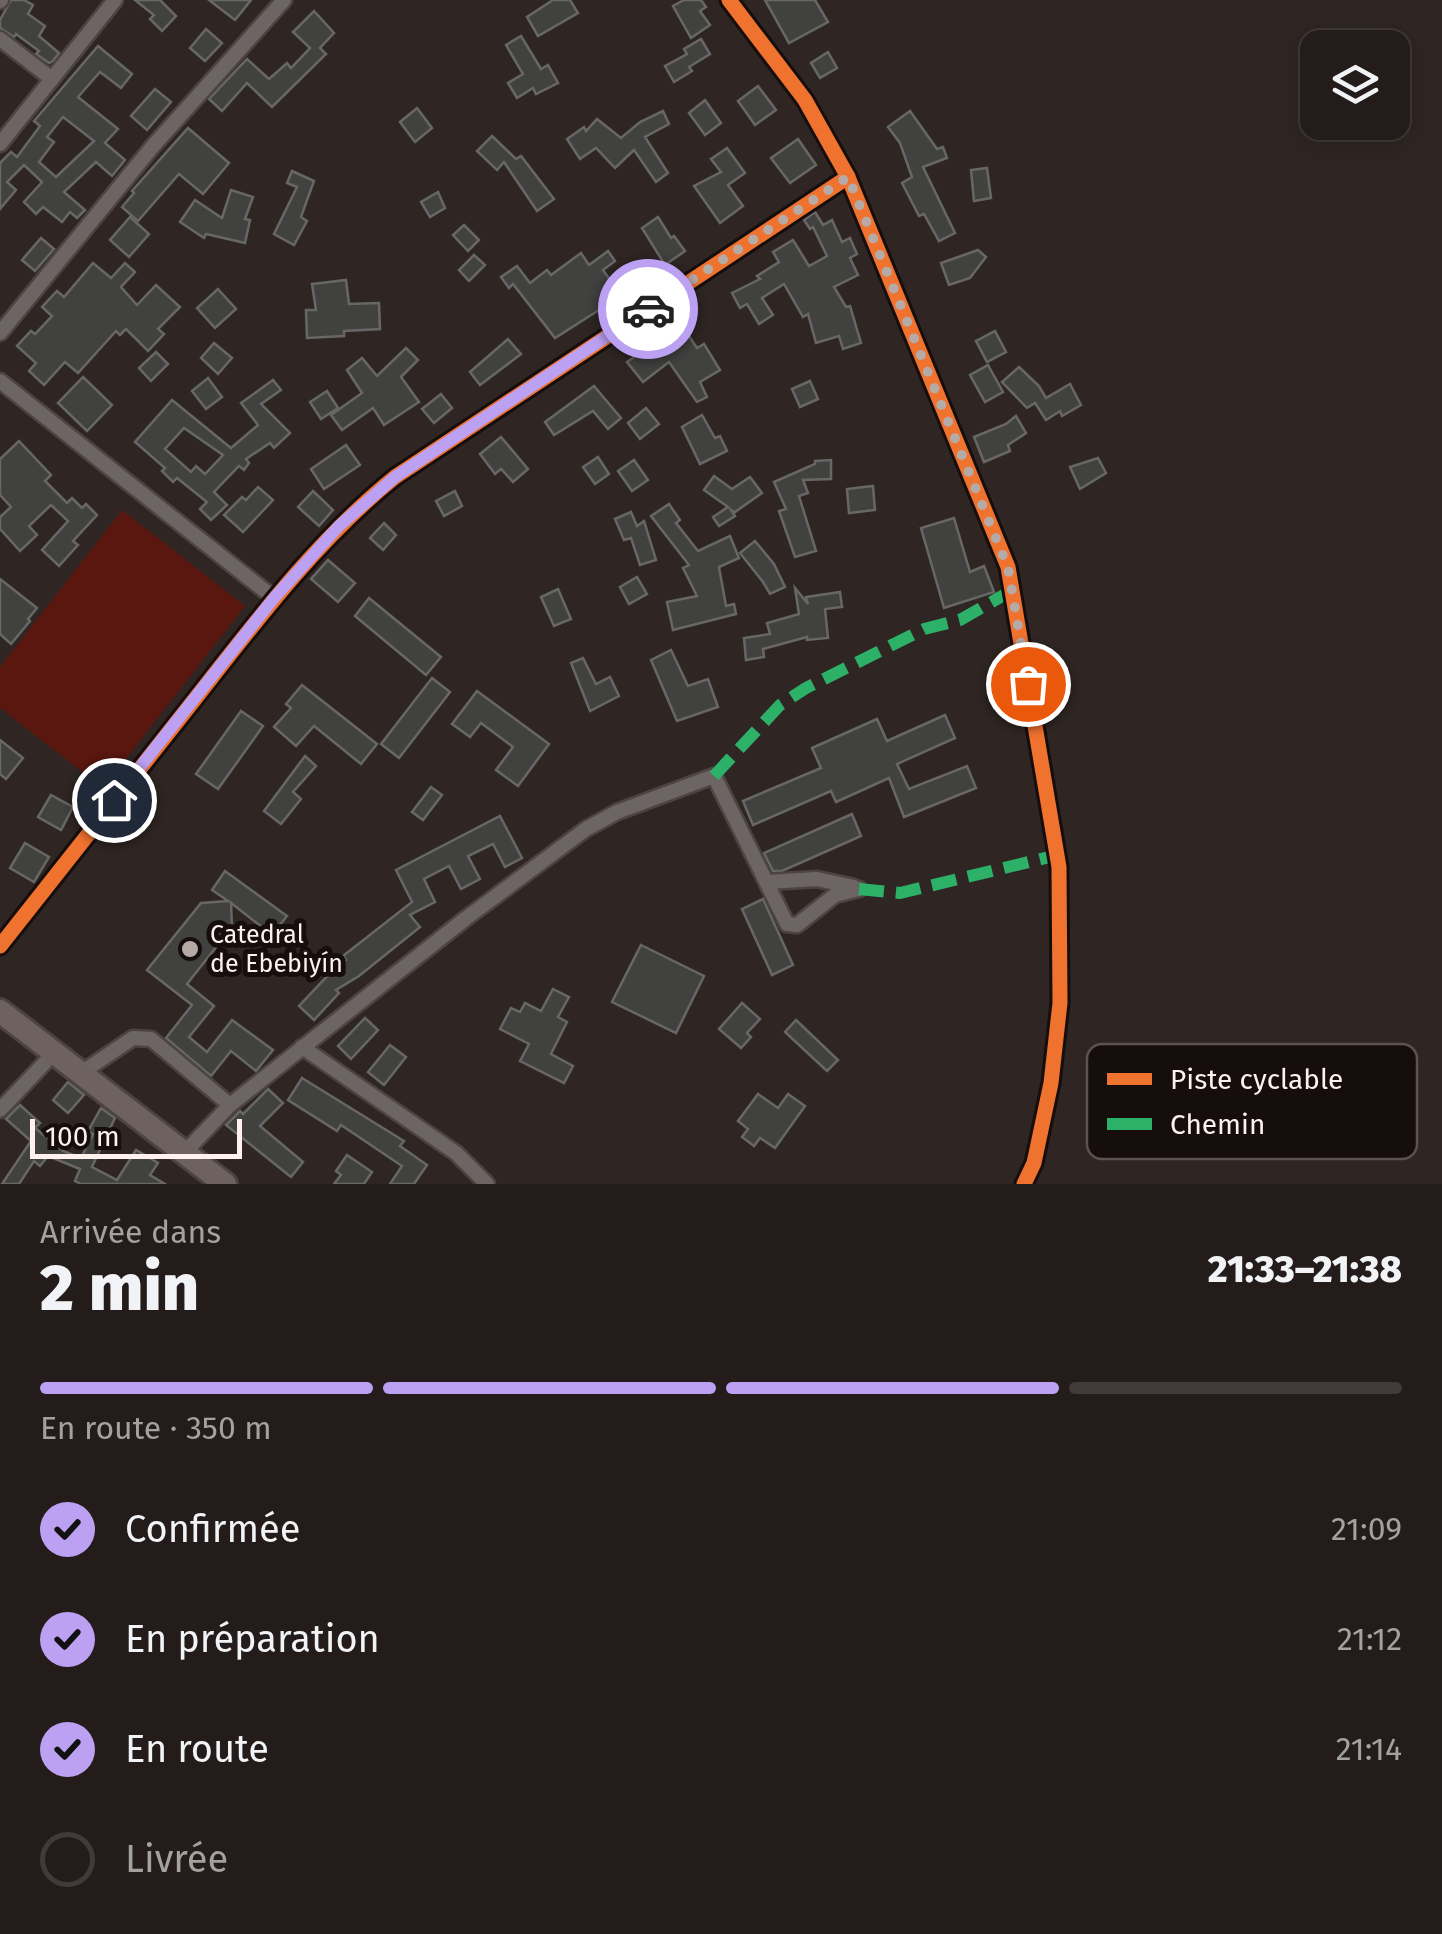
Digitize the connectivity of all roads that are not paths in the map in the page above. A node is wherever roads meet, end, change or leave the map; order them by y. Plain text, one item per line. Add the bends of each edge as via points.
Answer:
1 (115, 0) edge
2 (284, 0) edge
3 (729, 0) edge
4 (0, 39) edge
5 (52, 79) junction
6 (0, 144) edge
7 (848, 177) junction
8 (0, 333) edge
9 (0, 381) edge
10 (274, 598) junction
11 (768, 882) junction
12 (0, 946) edge
13 (0, 1011) edge
14 (302, 1047) junction
15 (54, 1053) junction
16 (81, 1073) junction
17 (230, 1104) junction
18 (0, 1110) edge
19 (185, 1152) junction
20 (225, 1184) edge
21 (487, 1184) edge
22 (1024, 1184) edge

1 - 5 street
2 - 8 street
3 - 7 street via 806,100
4 - 5 street
5 - 6 street
7 - 10 street via 395,477
7 - 22 street via 1008,568 1049,798 1060,866 1060,1003 1052,1083
9 - 10 street
10 - 12 street
11 - 11 street via 791,926 835,895 859,889 817,880
11 - 14 street via 714,776 586,829
13 - 15 main road
14 - 17 street
14 - 21 street via 456,1152
15 - 16 main road
15 - 18 street
16 - 17 street via 142,1036
16 - 19 main road
17 - 19 street
19 - 20 main road

